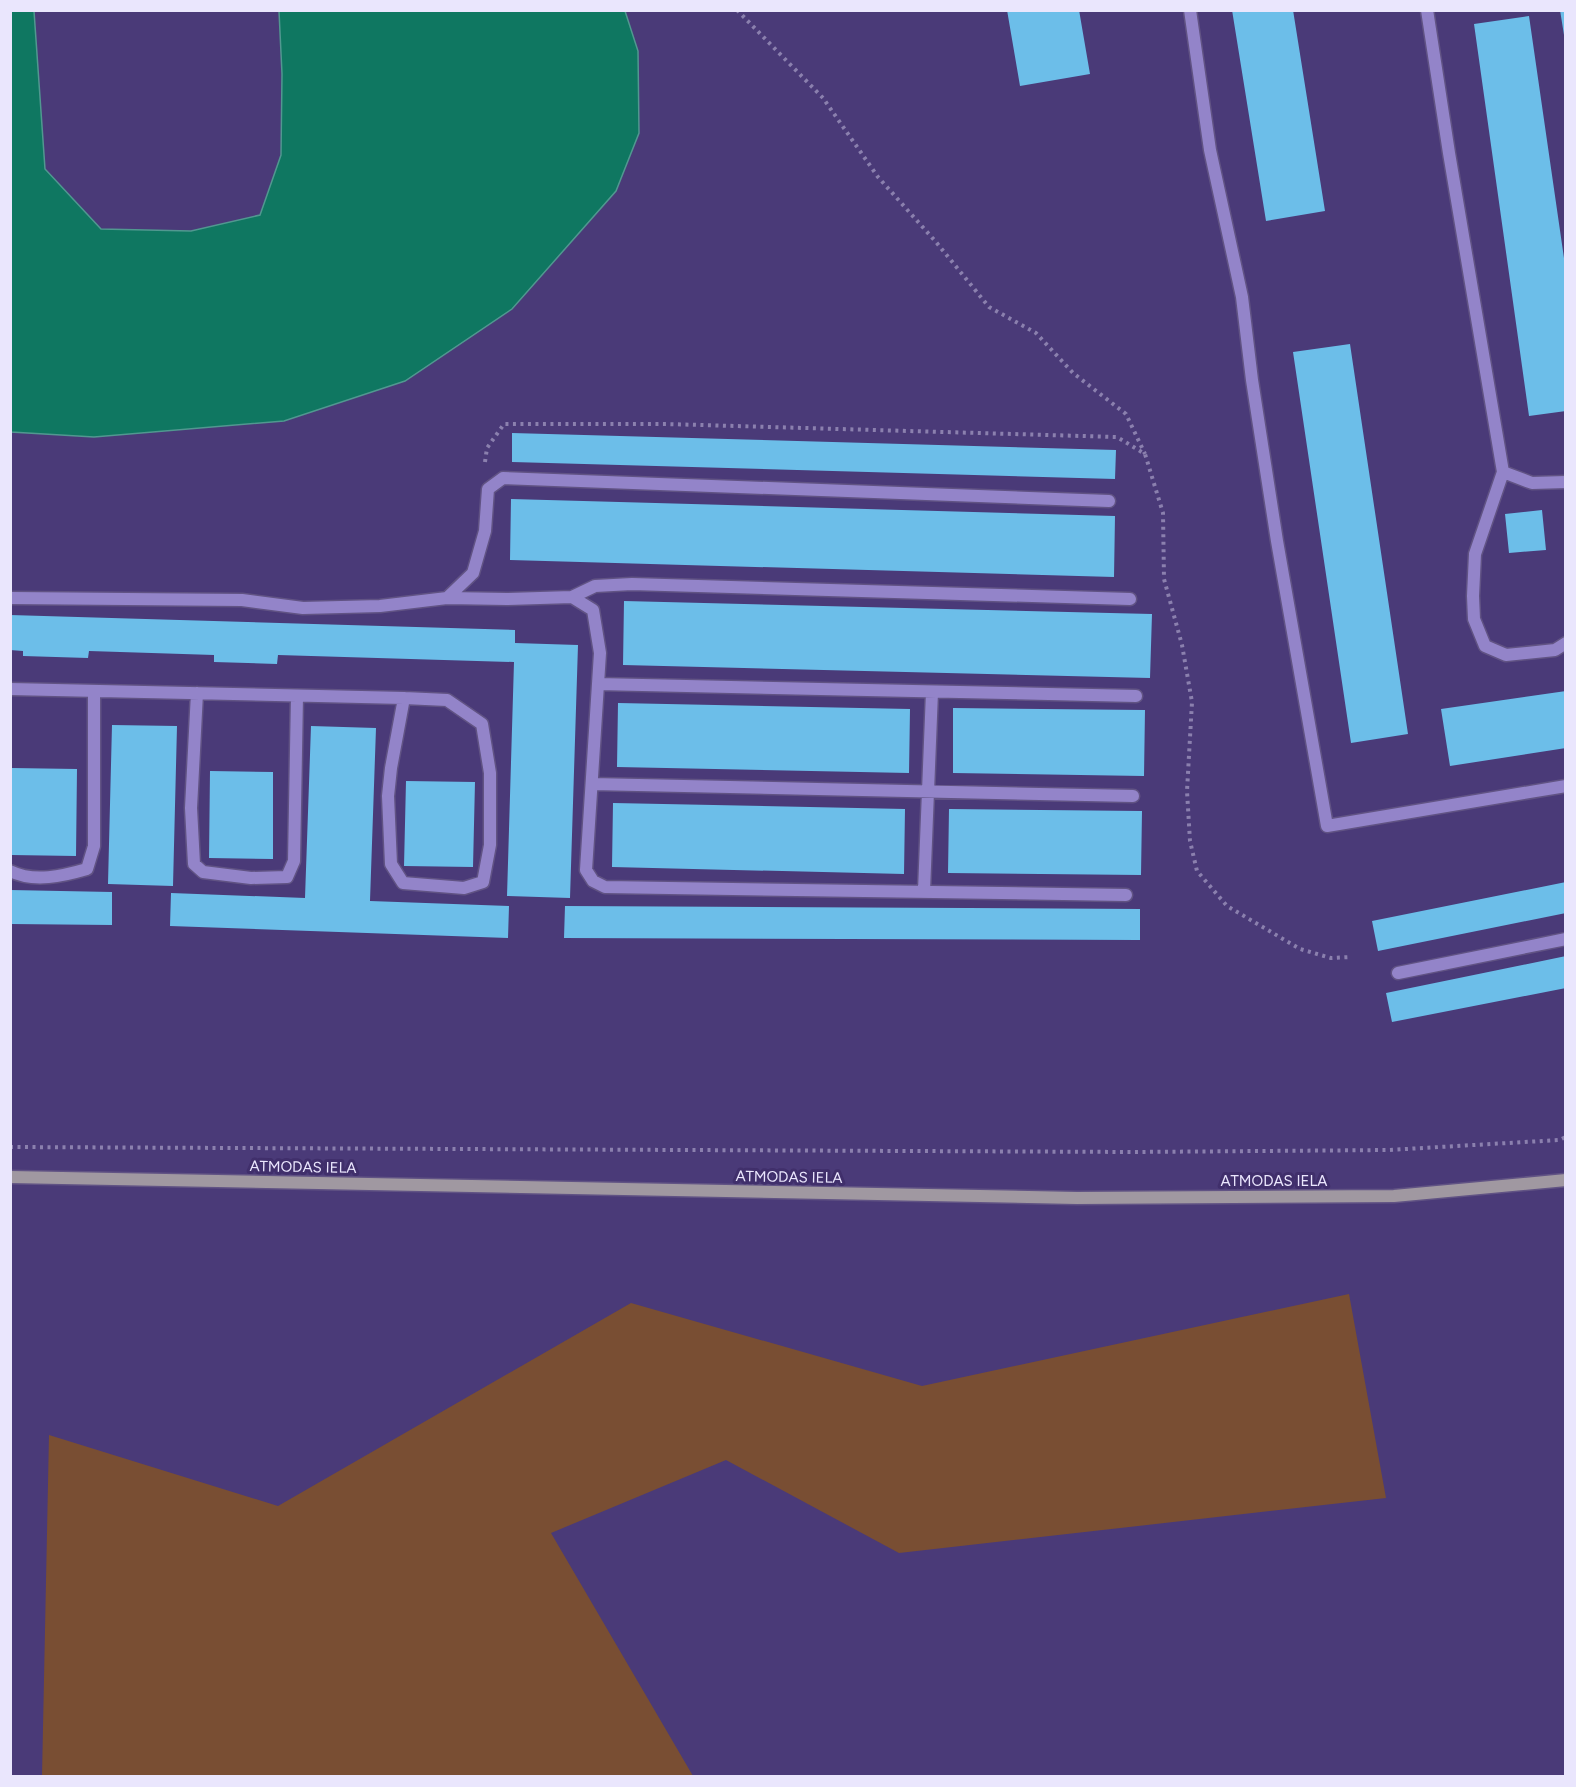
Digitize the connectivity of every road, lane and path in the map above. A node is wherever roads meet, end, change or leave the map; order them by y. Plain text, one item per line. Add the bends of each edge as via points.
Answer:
1 (737, 10) edge
2 (1190, 10) edge
3 (1427, 10) edge
4 (1145, 454) dead end
5 (1503, 472) junction
6 (1566, 482) edge
7 (1109, 501) dead end
8 (572, 597) junction
9 (10, 598) edge
10 (447, 598) junction
11 (1130, 599) dead end
12 (1566, 643) edge
13 (598, 684) junction
14 (10, 689) edge
15 (94, 691) junction
16 (932, 692) junction
17 (197, 693) junction
18 (297, 696) junction
19 (1136, 696) dead end
20 (404, 699) junction
21 (592, 784) junction
22 (1566, 786) edge
23 (928, 792) junction
24 (1133, 796) dead end
25 (10, 871) edge
26 (924, 891) junction
27 (1126, 895) dead end
28 (1566, 939) edge
29 (1398, 973) dead end
30 (1566, 1137) edge
31 (10, 1147) edge
32 (10, 1177) edge
33 (1566, 1180) edge

1 - 4 path via 823,98 878,177 988,307 1036,333 1073,374 1125,414
2 - 22 lane via 1210,150 1242,297 1274,518 1327,826
3 - 5 lane
5 - 6 lane via 1532,483
5 - 12 lane via 1475,554 1474,619 1485,646 1506,655 1555,650
7 - 10 lane via 503,478 488,489 485,531 473,573
8 - 10 lane
8 - 11 lane via 595,586 632,584
8 - 13 lane via 593,610 600,653
9 - 10 lane via 242,600 303,608 381,606
13 - 16 lane
13 - 21 lane
14 - 15 lane
15 - 17 lane
15 - 25 lane via 94,846 87,869 60,877 20,876
16 - 19 lane
16 - 23 lane
17 - 18 lane
17 - 18 lane via 191,808 194,864 203,872 251,878 287,877 294,861
18 - 20 lane
20 - 20 lane via 447,700 482,724 490,773 490,845 483,882 464,888 403,883 391,864 388,796
21 - 23 lane
21 - 26 lane via 586,870 593,881 606,886
23 - 24 lane
23 - 26 lane
26 - 27 lane
28 - 29 lane
30 - 31 path via 1389,1150 1134,1152
32 - 33 main road, ATMODAS IELA via 1077,1198 1395,1196

